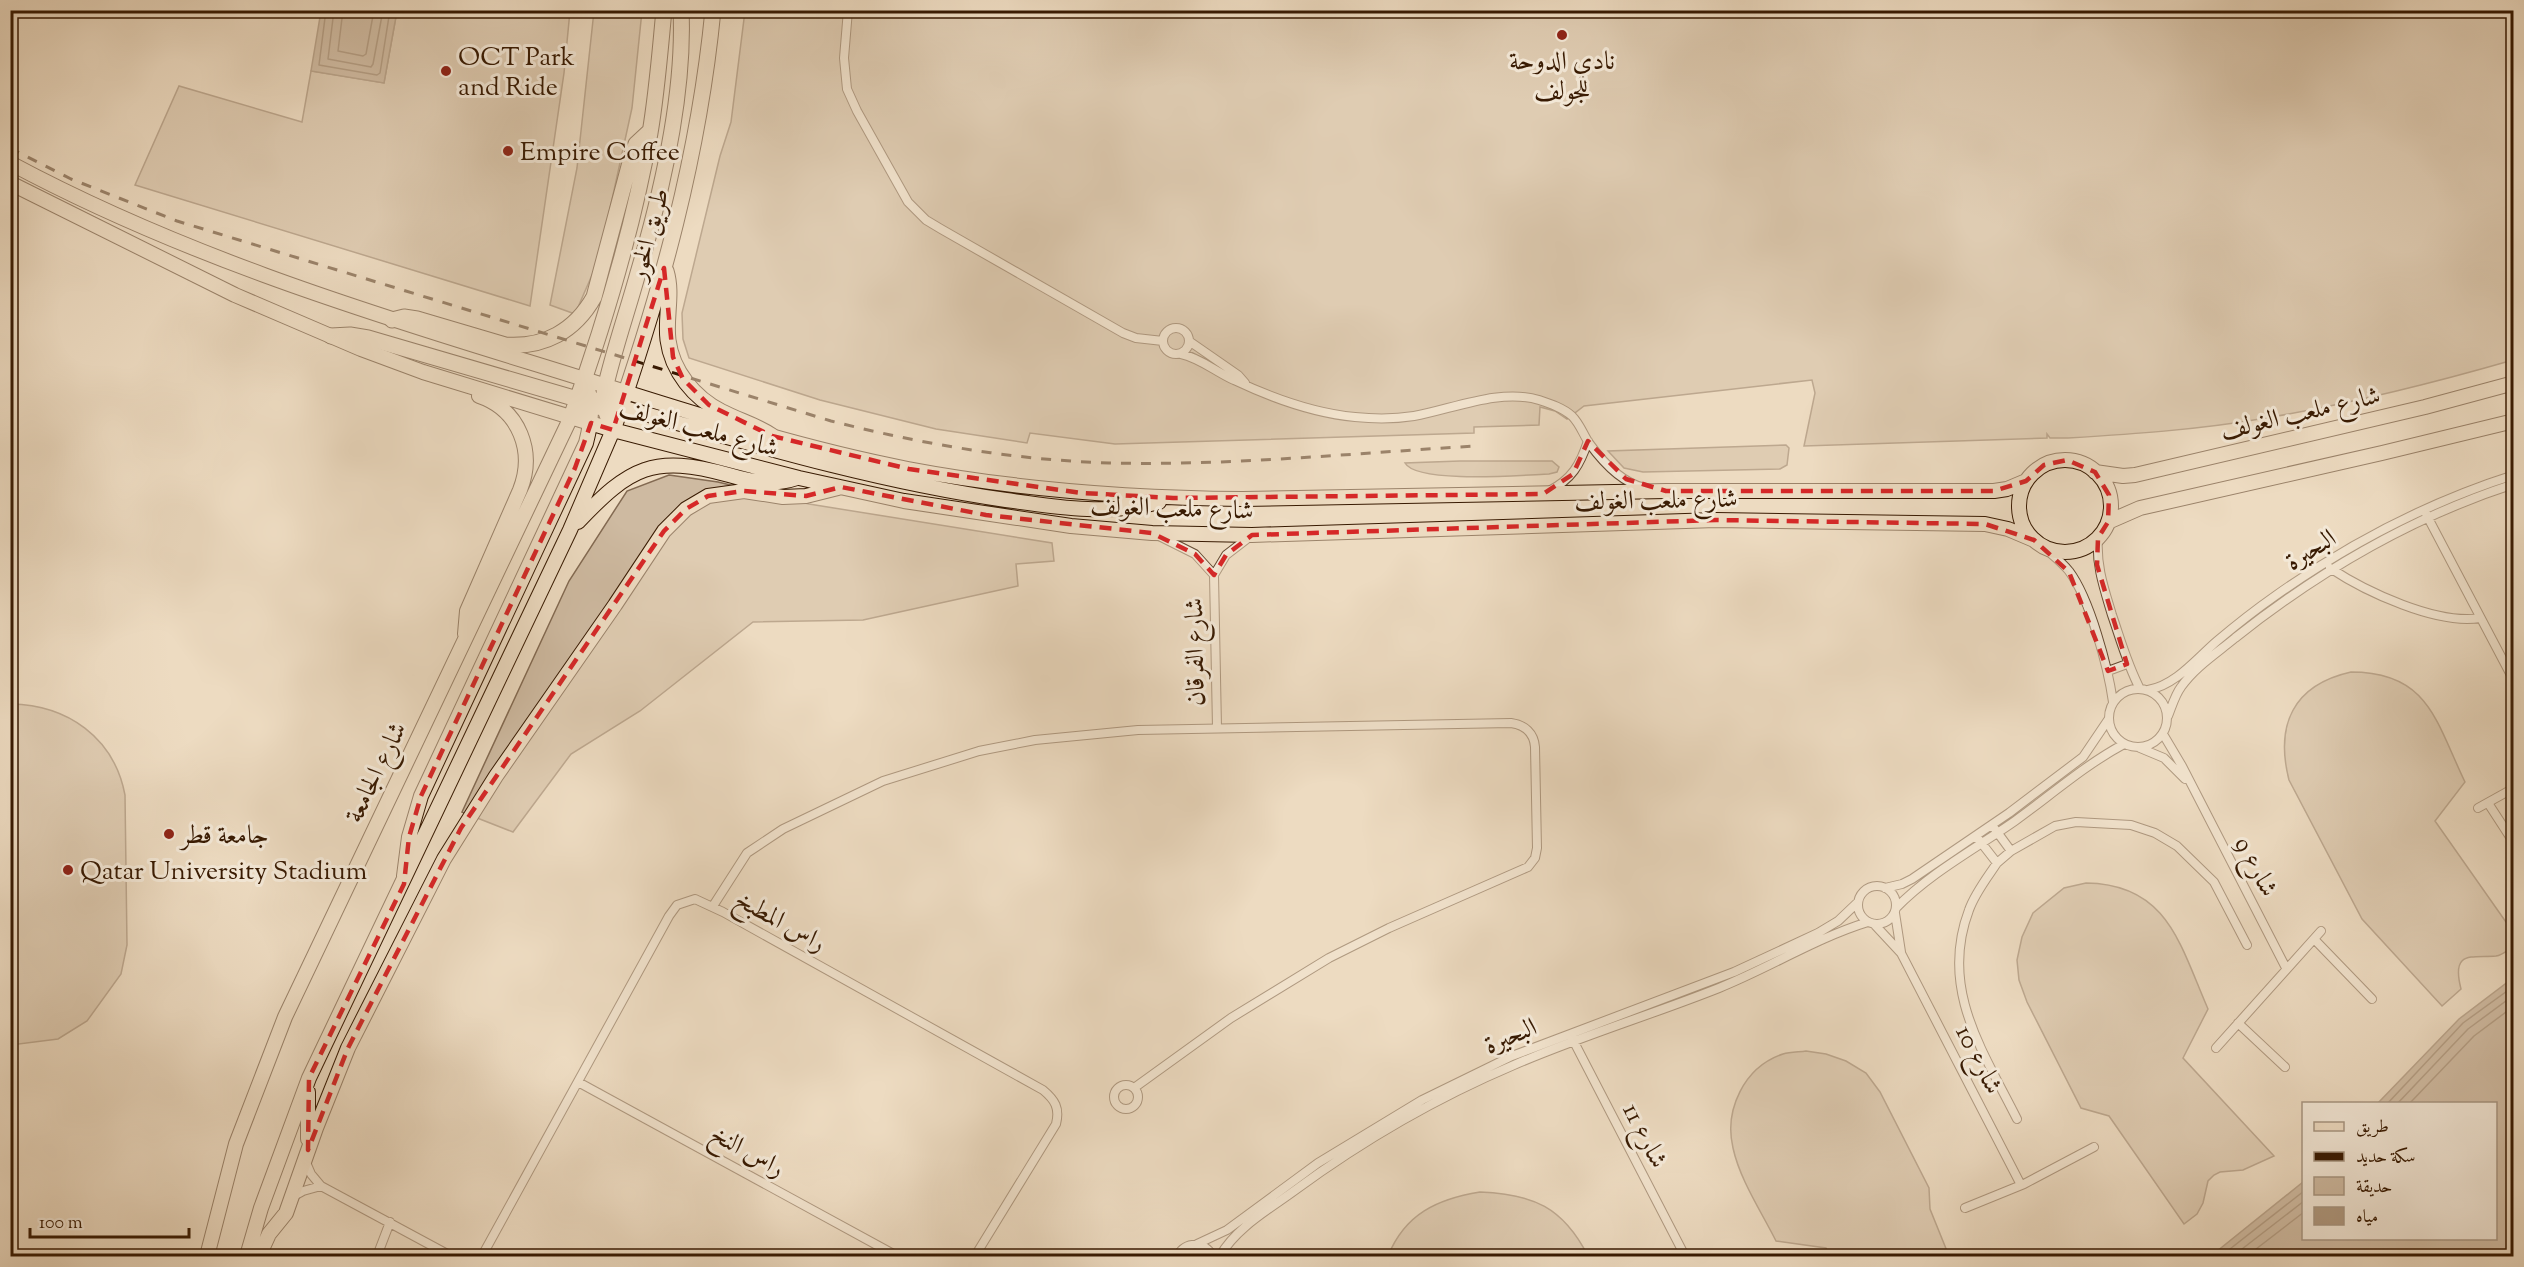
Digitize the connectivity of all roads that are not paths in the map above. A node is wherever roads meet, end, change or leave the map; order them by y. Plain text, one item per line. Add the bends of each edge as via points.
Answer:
1 (664, 10) edge
2 (681, 10) edge
3 (713, 10) edge
4 (848, 10) edge
5 (650, 131) junction
6 (10, 163) edge
7 (10, 183) edge
8 (664, 268) junction
9 (392, 320) junction
10 (332, 336) junction
11 (1163, 341) junction
12 (1189, 341) junction
13 (1181, 354) junction
14 (423, 372) junction
15 (584, 379) junction
16 (2514, 383) edge
17 (1245, 384) junction
18 (606, 385) junction
19 (626, 392) junction
20 (593, 403) junction
21 (621, 407) junction
22 (571, 417) junction
23 (2514, 420) edge
24 (591, 423) junction
25 (613, 430) junction
26 (772, 436) junction
27 (1588, 441) junction
28 (2095, 472) junction
29 (2514, 475) edge
30 (799, 478) junction
31 (2026, 481) junction
32 (2514, 484) edge
33 (841, 487) junction
34 (1666, 491) junction
35 (1543, 494) junction
36 (1173, 498) junction
37 (2426, 514) junction
38 (2108, 522) junction
39 (570, 530) junction
40 (1152, 533) junction
41 (1252, 535) junction
42 (2098, 538) junction
43 (2038, 543) junction
44 (2329, 566) junction
45 (1214, 576) junction
46 (2480, 618) junction
47 (466, 639) junction
48 (2205, 658) junction
49 (2127, 664) junction
50 (2108, 671) junction
51 (2514, 681) edge
52 (2144, 690) junction
53 (2113, 702) junction
54 (2168, 716) junction
55 (2108, 720) junction
56 (1217, 728) junction
57 (2163, 734) junction
58 (2124, 744) junction
59 (2140, 748) junction
60 (2190, 784) junction
61 (2514, 788) edge
62 (2488, 803) junction
63 (2478, 808) dead end
64 (1995, 829) junction
65 (1979, 840) junction
66 (2514, 843) edge
67 (2011, 851) junction
68 (1997, 863) junction
69 (404, 884) junction
70 (1885, 888) junction
71 (1858, 902) junction
72 (713, 906) junction
73 (1896, 910) junction
74 (1871, 923) junction
75 (2321, 931) dead end
76 (2314, 939) junction
77 (2247, 945) dead end
78 (1902, 953) junction
79 (2286, 968) junction
80 (2372, 999) dead end
81 (2238, 1023) junction
82 (1572, 1037) junction
83 (2216, 1048) dead end
84 (2284, 1067) dead end
85 (309, 1078) junction
86 (578, 1082) junction
87 (1134, 1088) dead end
88 (2017, 1119) dead end
89 (2094, 1147) dead end
90 (307, 1155) junction
91 (1294, 1185) junction
92 (2021, 1185) junction
93 (321, 1186) junction
94 (292, 1197) junction
95 (1965, 1208) dead end
96 (390, 1222) junction
97 (1197, 1244) junction
98 (207, 1257) edge
99 (247, 1257) edge
100 (259, 1257) edge
101 (377, 1257) edge
102 (452, 1257) edge
103 (482, 1257) edge
104 (897, 1257) edge
105 (975, 1257) edge
106 (1177, 1257) edge
107 (1214, 1257) edge
108 (1220, 1257) edge
109 (1685, 1257) edge

1 - 5 highway, طريق الخور
2 - 18 highway via 682,39 667,150 644,252
3 - 8 highway, طريق الخور via 694,146
4 - 11 street via 844,58 848,89 915,211 1123,333
5 - 9 highway via 636,144 632,155 594,297 582,316 566,330 546,340 515,346 417,319
5 - 15 highway, طريق الخور via 632,219
6 - 9 main road, شارع ملعب الغولف via 210,255
7 - 10 main road, شارع ملعب الغولف via 235,295
8 - 19 highway, طريق الخور
8 - 26 highway via 669,287 668,340 683,379 709,405
9 - 15 main road, شارع ملعب الغولف
10 - 14 main road, شارع ملعب الغولف
10 - 20 highway via 368,338
11 - 12 street via 1175,328 1186,333
11 - 13 street via 1168,352
12 - 13 street
12 - 17 street
13 - 17 street
14 - 22 main road, شارع ملعب الغولف
14 - 47 main road via 498,406 517,426 526,448 524,480 467,611
15 - 18 main road, شارع ملعب الغولف
15 - 20 highway, طريق الخور
16 - 28 main road, شارع ملعب الغولف via 2135,475
17 - 27 street via 1307,408 1358,417 1411,417 1487,400 1521,397 1548,403 1571,416
18 - 19 main road, شارع ملعب الغولف
18 - 20 highway
19 - 20 highway
19 - 21 highway, طريق الخور
19 - 26 main road, شارع ملعب الغولف
20 - 21 main road
20 - 22 highway, طريق الخور
20 - 24 main road
20 - 25 highway
21 - 25 highway, طريق الخور
21 - 36 main road via 842,469 977,496 1089,510 1131,508
22 - 24 main road, شارع ملعب الغولف
22 - 47 main road, شارع الجامعة
23 - 38 main road via 2140,508
24 - 25 main road, شارع ملعب الغولف
24 - 69 main road via 575,468 421,796 409,837
25 - 30 main road, شارع ملعب الغولف
25 - 39 main road
26 - 36 main road, شارع ملعب الغولف via 909,469 1082,493
27 - 34 street via 1609,467 1626,479 1640,487
27 - 35 street via 1573,474
28 - 31 main road via 2082,464 2059,461 2044,465
28 - 38 main road via 2109,495
29 - 37 street, البحيرة via 2456,495
30 - 33 main road, شارع ملعب الغولف
30 - 39 main road via 761,483 695,465 657,467 627,478
31 - 34 main road, شارع ملعب الغولف via 1994,492
31 - 43 main road via 2019,512 2024,527
32 - 37 street, البحيرة
33 - 40 main road, شارع ملعب الغولف via 986,515
33 - 90 main road via 806,495 744,491 708,496 686,508 664,531 496,776 444,859 348,1048
34 - 35 main road, شارع ملعب الغولف
35 - 36 main road, شارع ملعب الغولف
37 - 44 street, البحيرة
37 - 46 street
38 - 42 main road
39 - 69 main road
40 - 41 main road, شارع ملعب الغولف
40 - 45 street, شارع الفرقان via 1195,554
41 - 43 main road, شارع ملعب الغولف via 1716,520 1986,524
41 - 45 street, شارع الفرقان via 1222,560
42 - 43 main road via 2071,552
42 - 49 street via 2100,580
43 - 50 street via 2069,572 2078,587
44 - 46 street via 2387,598 2424,612 2465,620
44 - 48 street, البحيرة
45 - 56 street, شارع الفرقان
46 - 51 street
47 - 98 main road, شارع الجامعة via 285,1017 236,1144
48 - 52 street, البحيرة via 2166,685
48 - 54 street, البحيرة via 2180,687
49 - 50 street
49 - 52 street
50 - 53 street
52 - 53 street via 2125,692
52 - 54 street via 2162,700
53 - 55 street
54 - 57 street
55 - 58 street via 2112,732
55 - 64 street via 2083,757
56 - 72 street via 1138,730 1035,740 920,768 849,796 765,840 742,859
56 - 87 street via 1519,725 1529,731 1535,743 1536,853 1522,871 1389,928 1282,986 1193,1043
57 - 59 street via 2153,744
57 - 60 street, شارع 9
58 - 59 street
58 - 64 street
59 - 60 street, شارع 9 via 2164,758
60 - 79 street, شارع 9
61 - 62 street
62 - 63 street
62 - 66 street
64 - 65 street
64 - 67 street
65 - 68 street
65 - 70 street via 1912,879
65 - 73 street via 1918,887
67 - 68 street
67 - 77 street via 2055,826 2076,822 2131,825 2155,833 2177,846 2214,882
68 - 88 street via 1968,911 1957,965 1967,1019
69 - 85 main road
70 - 71 street via 1866,889
70 - 73 street via 1894,896
71 - 74 street via 1860,914
71 - 82 street, البحيرة via 1818,933 1734,972
72 - 86 street, راس المطبخ via 695,899 683,901 673,909
72 - 105 street, راس المطبخ via 1042,1090 1053,1100 1058,1112 1056,1124
73 - 74 street via 1885,923
73 - 78 street, شارع 10
74 - 78 street, شارع 10
74 - 82 street, البحيرة via 1835,933 1706,993
75 - 76 street
76 - 79 street
76 - 80 street
78 - 92 street, شارع 10
79 - 81 street
81 - 83 street
81 - 84 street
82 - 91 street, البحيرة via 1486,1073 1373,1128
82 - 109 street, شارع 11
85 - 90 main road
85 - 99 main road
86 - 103 street, راس المطبخ
86 - 104 street, راس النخ
89 - 92 street
90 - 93 street via 311,1174
90 - 94 main road
91 - 97 street, البحيرة via 1227,1230
91 - 108 street, البحيرة via 1235,1236
92 - 95 street
93 - 94 street
93 - 96 street
94 - 100 main road
96 - 101 street
96 - 102 street
97 - 106 street, البحيرة via 1185,1247
97 - 107 street

